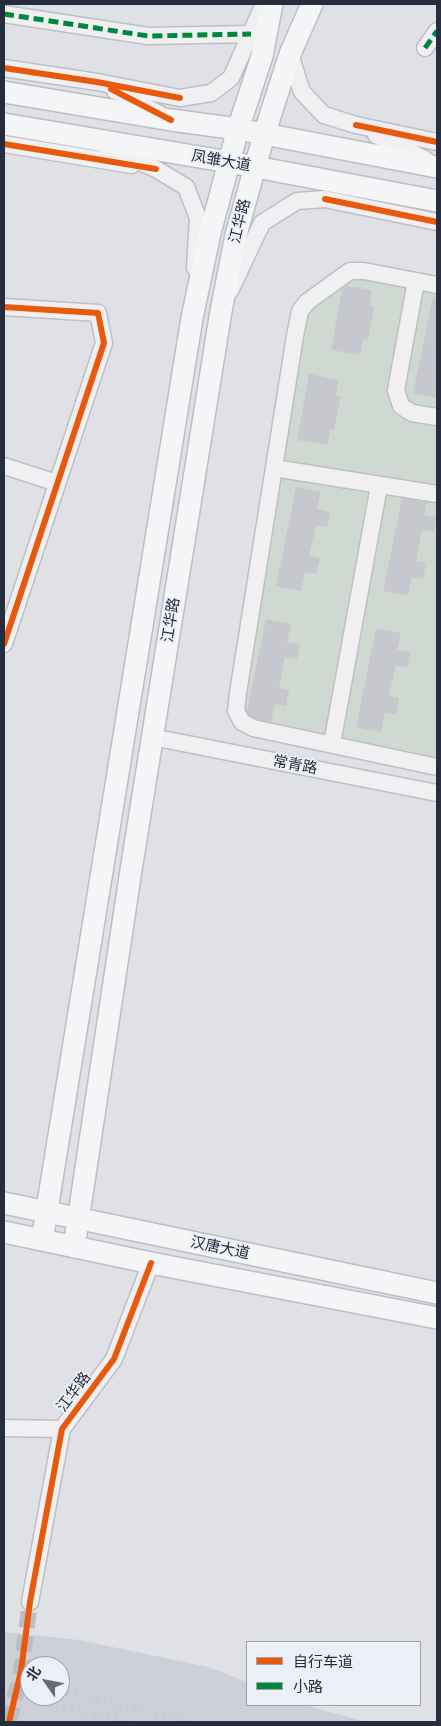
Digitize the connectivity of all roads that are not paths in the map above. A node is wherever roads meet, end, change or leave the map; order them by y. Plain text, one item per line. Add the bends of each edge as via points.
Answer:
1 (264, 4) edge
2 (272, 4) edge
3 (282, 4) edge
4 (312, 4) edge
5 (4, 14) edge
6 (437, 31) edge
7 (251, 34) junction
8 (425, 48) dead end
9 (290, 54) junction
10 (262, 56) junction
11 (4, 68) edge
12 (97, 82) junction
13 (4, 92) edge
14 (171, 120) junction
15 (4, 124) edge
16 (356, 125) junction
17 (238, 129) junction
18 (264, 135) junction
19 (82, 137) junction
20 (437, 142) edge
21 (4, 144) edge
22 (230, 162) junction
23 (437, 166) edge
24 (255, 167) junction
25 (156, 168) junction
26 (340, 183) junction
27 (437, 201) edge
28 (379, 210) junction
29 (437, 222) edge
30 (416, 281) junction
31 (437, 285) edge
32 (4, 307) edge
33 (221, 311) junction
34 (192, 318) junction
35 (437, 418) edge
36 (4, 466) edge
37 (274, 468) junction
38 (58, 482) junction
39 (379, 486) junction
40 (437, 494) edge
41 (4, 644) edge
42 (152, 737) junction
43 (315, 741) junction
44 (332, 744) junction
45 (433, 764) edge
46 (310, 768) junction
47 (414, 788) junction
48 (437, 793) edge
49 (4, 1203) edge
50 (46, 1212) junction
51 (79, 1219) junction
52 (4, 1232) edge
53 (42, 1240) junction
54 (74, 1247) junction
55 (151, 1263) junction
56 (437, 1293) edge
57 (437, 1318) edge
58 (4, 1428) edge
59 (62, 1430) junction
60 (30, 1602) tunnel mouth

1 - 7 street
2 - 10 main road, 江华路
3 - 10 main road
4 - 9 main road, 江华路
5 - 7 street via 148,36
6 - 8 street
7 - 12 street via 232,78 211,93 180,98
9 - 16 street via 302,92 324,115
9 - 18 main road, 江华路
10 - 17 main road, 江华路
11 - 12 street
12 - 14 street
13 - 14 main road
14 - 17 main road
15 - 19 main road, 凤雏大道
16 - 20 street
16 - 23 street
17 - 18 main road
17 - 22 main road, 江华路
18 - 23 main road
18 - 24 main road, 江华路
19 - 22 main road, 凤雏大道
19 - 25 street
21 - 25 street
22 - 24 main road, 凤雏大道
22 - 34 main road, 江华路 via 210,233
24 - 26 main road, 凤雏大道
24 - 33 main road, 江华路 via 236,235
25 - 34 street via 186,187 198,218
26 - 27 main road, 凤雏大道
26 - 28 street
28 - 29 street
28 - 33 street via 325,199 297,201 262,223
30 - 31 street
30 - 35 street via 396,390 401,406 412,413
30 - 37 street via 350,271 306,302 300,311 295,336
32 - 38 street via 98,313 104,343
33 - 42 main road, 江华路
34 - 50 main road, 江华路
36 - 38 street
37 - 39 street
37 - 43 street via 236,710 242,722 253,728
38 - 41 street
39 - 40 street
39 - 44 street
42 - 46 street, 常青路
42 - 51 main road, 江华路
43 - 44 street
43 - 46 street
44 - 45 street
45 - 47 street
46 - 47 street, 常青路
47 - 48 street, 常青路
49 - 50 main road, 汉唐大道
50 - 51 main road, 汉唐大道
50 - 53 main road, 江华路
51 - 54 main road, 江华路
51 - 56 main road, 汉唐大道
52 - 53 main road, 汉唐大道
53 - 54 main road, 汉唐大道
54 - 55 main road, 汉唐大道
55 - 57 main road, 汉唐大道
55 - 59 street, 江华路 via 114,1359
58 - 59 street
59 - 60 street, 江华路

